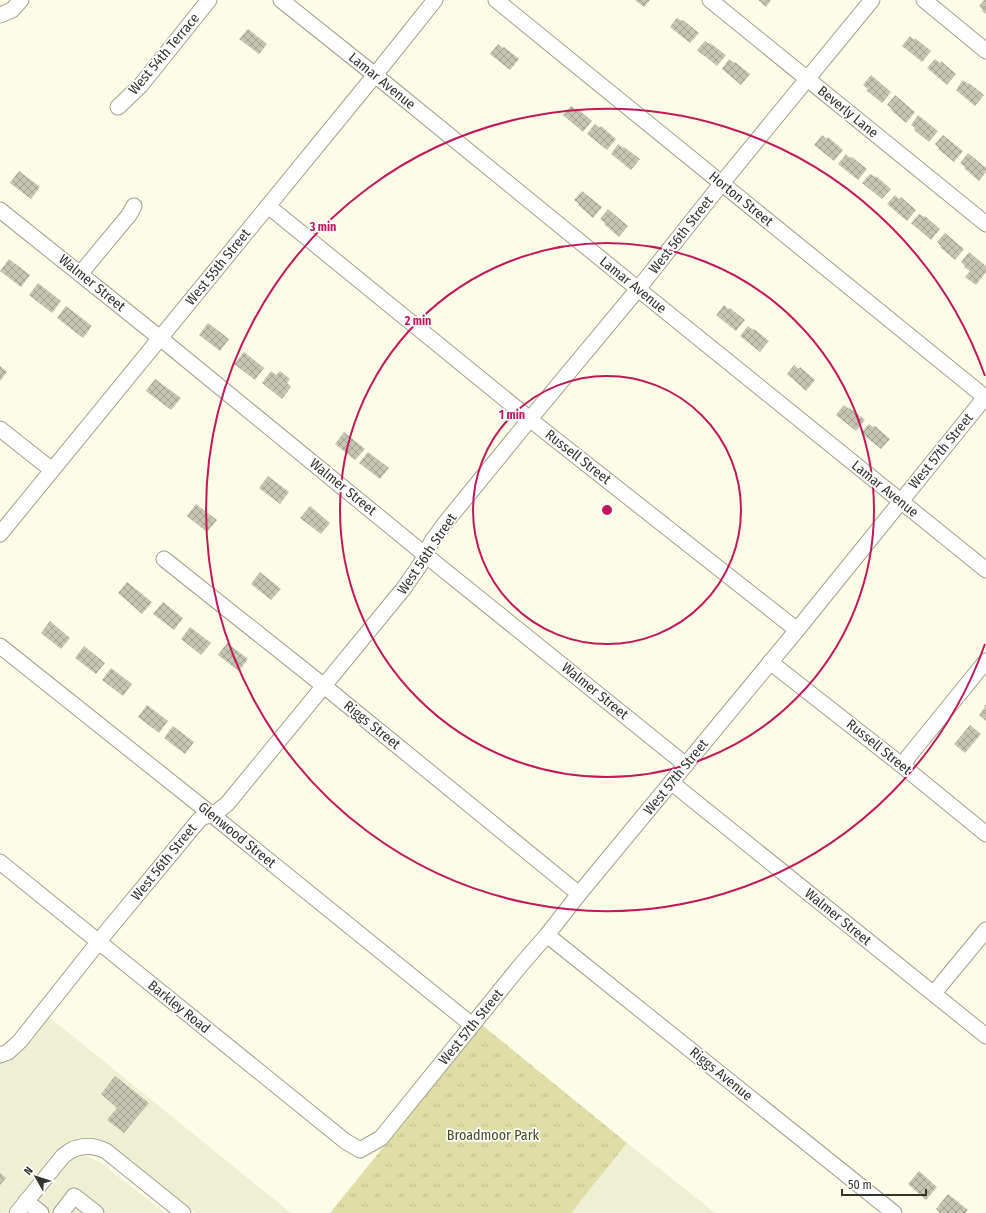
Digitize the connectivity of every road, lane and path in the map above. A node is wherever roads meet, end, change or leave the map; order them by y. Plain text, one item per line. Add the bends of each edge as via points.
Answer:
1 (21, 0) edge
2 (209, 0) edge
3 (281, 0) edge
4 (435, 0) edge
5 (496, 0) edge
6 (710, 0) edge
7 (872, 0) edge
8 (924, 0) edge
9 (0, 15) edge
10 (986, 50) edge
11 (375, 75) junction
12 (807, 79) junction
13 (118, 108) dead end
14 (722, 183) junction
15 (134, 206) dead end
16 (268, 206) junction
17 (0, 210) edge
18 (986, 224) edge
19 (80, 274) junction
20 (638, 289) junction
21 (160, 338) junction
22 (986, 397) edge
23 (530, 418) junction
24 (0, 429) edge
25 (52, 470) junction
26 (900, 502) junction
27 (0, 534) edge
28 (426, 554) junction
29 (164, 559) dead end
30 (986, 570) edge
31 (797, 630) junction
32 (0, 646) edge
33 (986, 661) edge
34 (770, 662) junction
35 (324, 686) junction
36 (686, 765) junction
37 (904, 767) junction
38 (672, 783) junction
39 (211, 814) junction
40 (986, 834) edge
41 (0, 862) edge
42 (579, 894) junction
43 (986, 930) edge
44 (547, 935) junction
45 (99, 942) junction
46 (934, 993) junction
47 (472, 1025) junction
48 (986, 1036) edge
49 (0, 1055) edge
50 (360, 1150) joint
51 (21, 1207) edge
52 (41, 1213) edge
53 (61, 1213) edge
54 (96, 1213) edge
55 (183, 1213) edge
56 (894, 1213) edge

1 - 9 street via 12,10
2 - 13 street, West 54th Terrace via 141,85
3 - 11 street, Lamar Avenue
4 - 11 street, West 55th Street
5 - 14 street, Horton Street
6 - 12 street, Beverly Lane
7 - 12 street, West 56th Street
8 - 10 street
11 - 16 street, West 55th Street
11 - 20 street, Lamar Avenue
12 - 14 street, West 56th Street
12 - 18 street, Beverly Lane
14 - 20 street, West 56th Street
14 - 22 street, Horton Street
15 - 19 street
16 - 21 street, West 55th Street
16 - 23 street, Russell Street
17 - 19 street, Walmer Street
19 - 21 street, Walmer Street
20 - 23 street, West 56th Street
20 - 26 street, Lamar Avenue
21 - 25 street, West 55th Street
21 - 28 street, Walmer Street
22 - 26 street, West 57th Street
23 - 28 street, West 56th Street via 435,537
23 - 31 street, Russell Street
24 - 25 street
25 - 27 street, West 55th Street
26 - 30 street, Lamar Avenue
26 - 31 street, West 57th Street
28 - 35 street, West 56th Street via 404,588
28 - 36 street, Walmer Street
29 - 35 street, Riggs Street
31 - 34 street, West 57th Street
32 - 39 street, Glenwood Street
33 - 37 street via 908,757
34 - 36 street, West 57th Street
34 - 37 street, Russell Street
35 - 39 street, West 56th Street via 227,804 218,812
35 - 42 street, Riggs Street
36 - 38 street, West 57th Street
37 - 40 street, Russell Street
38 - 42 street, West 57th Street
38 - 46 street, Walmer Street
39 - 45 street, West 56th Street via 199,820
39 - 47 street, Glenwood Street
41 - 45 street, Barkley Road
42 - 44 street, West 57th Street
43 - 46 street
44 - 47 street, West 57th Street
44 - 56 street, Riggs Avenue
45 - 49 street, West 56th Street via 20,1041 8,1052
45 - 50 street, Barkley Road via 345,1141
46 - 48 street, Walmer Street
47 - 50 street, West 57th Street via 381,1138
51 - 52 street
51 - 55 street via 63,1156 70,1150 82,1146 95,1147 106,1152
53 - 54 street via 74,1196

